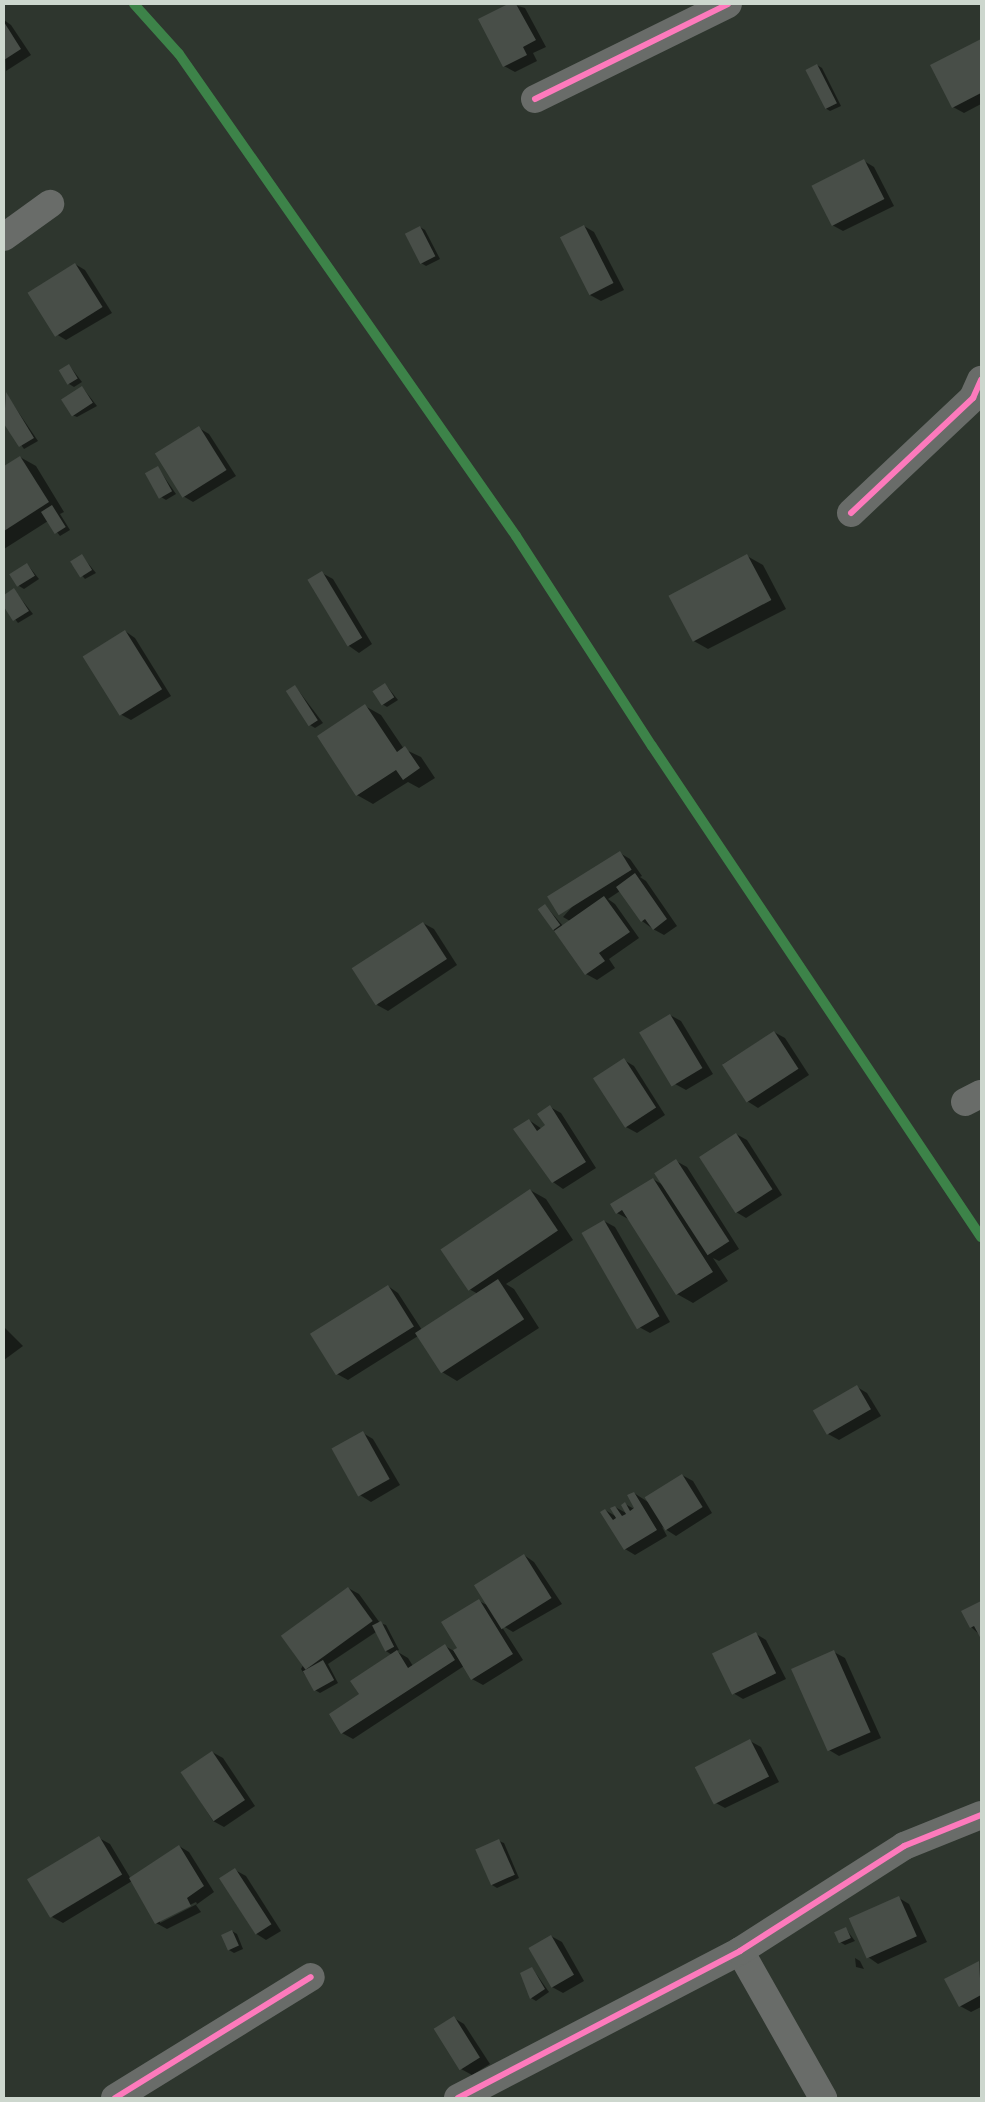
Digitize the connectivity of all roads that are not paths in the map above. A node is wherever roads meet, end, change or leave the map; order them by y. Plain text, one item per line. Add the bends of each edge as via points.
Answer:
1 (728, 4) edge
2 (534, 99) dead end
3 (50, 204) dead end
4 (4, 237) edge
5 (981, 380) edge
6 (851, 513) dead end
7 (981, 1815) edge
8 (740, 1952) junction
9 (311, 1977) dead end
10 (115, 2098) edge
11 (458, 2098) edge
12 (822, 2098) edge

1 - 2 street
3 - 4 street
5 - 6 street via 973,398
7 - 8 street via 904,1846
8 - 11 street
8 - 12 street
9 - 10 street

